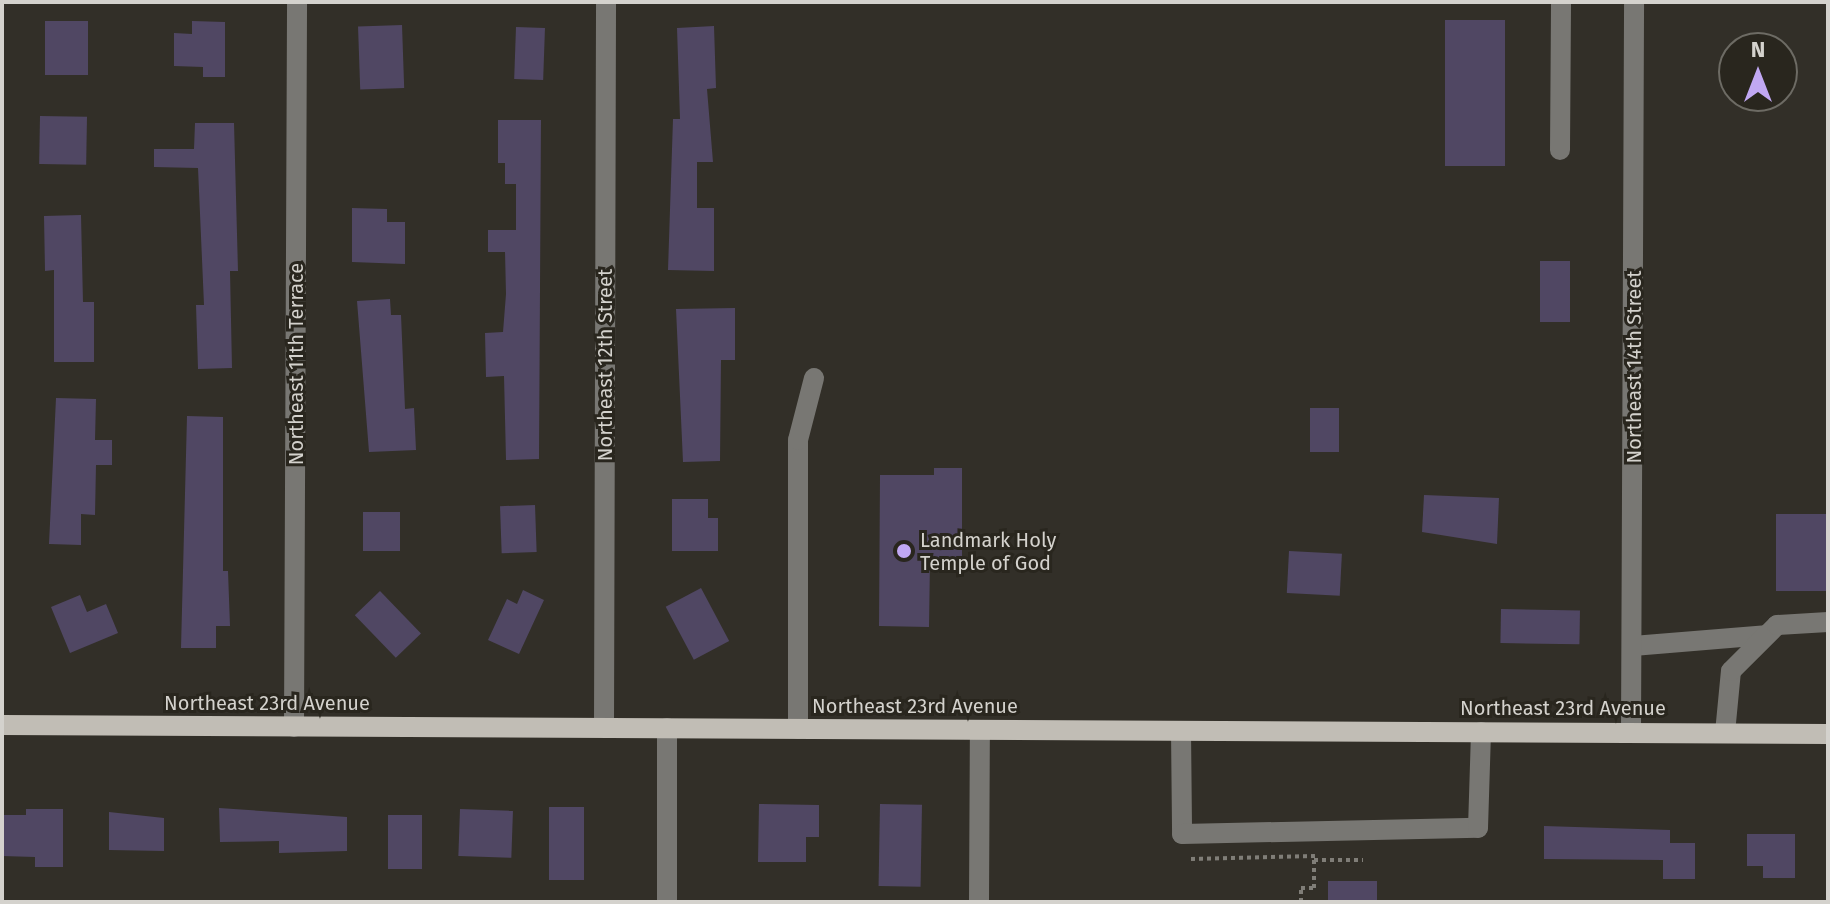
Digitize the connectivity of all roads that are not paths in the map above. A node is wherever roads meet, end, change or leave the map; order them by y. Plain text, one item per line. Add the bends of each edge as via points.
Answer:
1 (297, 2) edge
2 (606, 2) edge
3 (1561, 2) edge
4 (1634, 2) edge
5 (1560, 150) dead end
6 (814, 378) dead end
7 (1828, 622) edge
8 (1766, 635) junction
9 (1633, 646) junction
10 (2, 725) edge
11 (294, 727) junction
12 (604, 728) junction
13 (667, 728) junction
14 (798, 729) junction
15 (980, 730) junction
16 (1181, 731) junction
17 (1481, 732) junction
18 (1631, 733) junction
19 (1725, 733) junction
20 (1828, 734) edge
21 (667, 902) edge
22 (979, 902) edge

1 - 11 street, Northeast 11th Terrace
2 - 12 street, Northeast 12th Street
3 - 5 street
4 - 9 street, Northeast 14th Street
6 - 14 street via 798,440
7 - 8 street via 1777,625
8 - 9 street
8 - 19 street via 1731,671
9 - 18 street, Northeast 14th Street
10 - 11 main road, Northeast 23rd Avenue
11 - 12 main road, Northeast 23rd Avenue
12 - 13 main road, Northeast 23rd Avenue
13 - 14 main road, Northeast 23rd Avenue
13 - 21 street
14 - 15 main road, Northeast 23rd Avenue
15 - 16 main road, Northeast 23rd Avenue
15 - 22 street
16 - 17 main road, Northeast 23rd Avenue
16 - 17 street via 1182,834 1478,828
17 - 18 main road, Northeast 23rd Avenue
18 - 19 main road, Northeast 23rd Avenue
19 - 20 main road, Northeast 23rd Avenue

